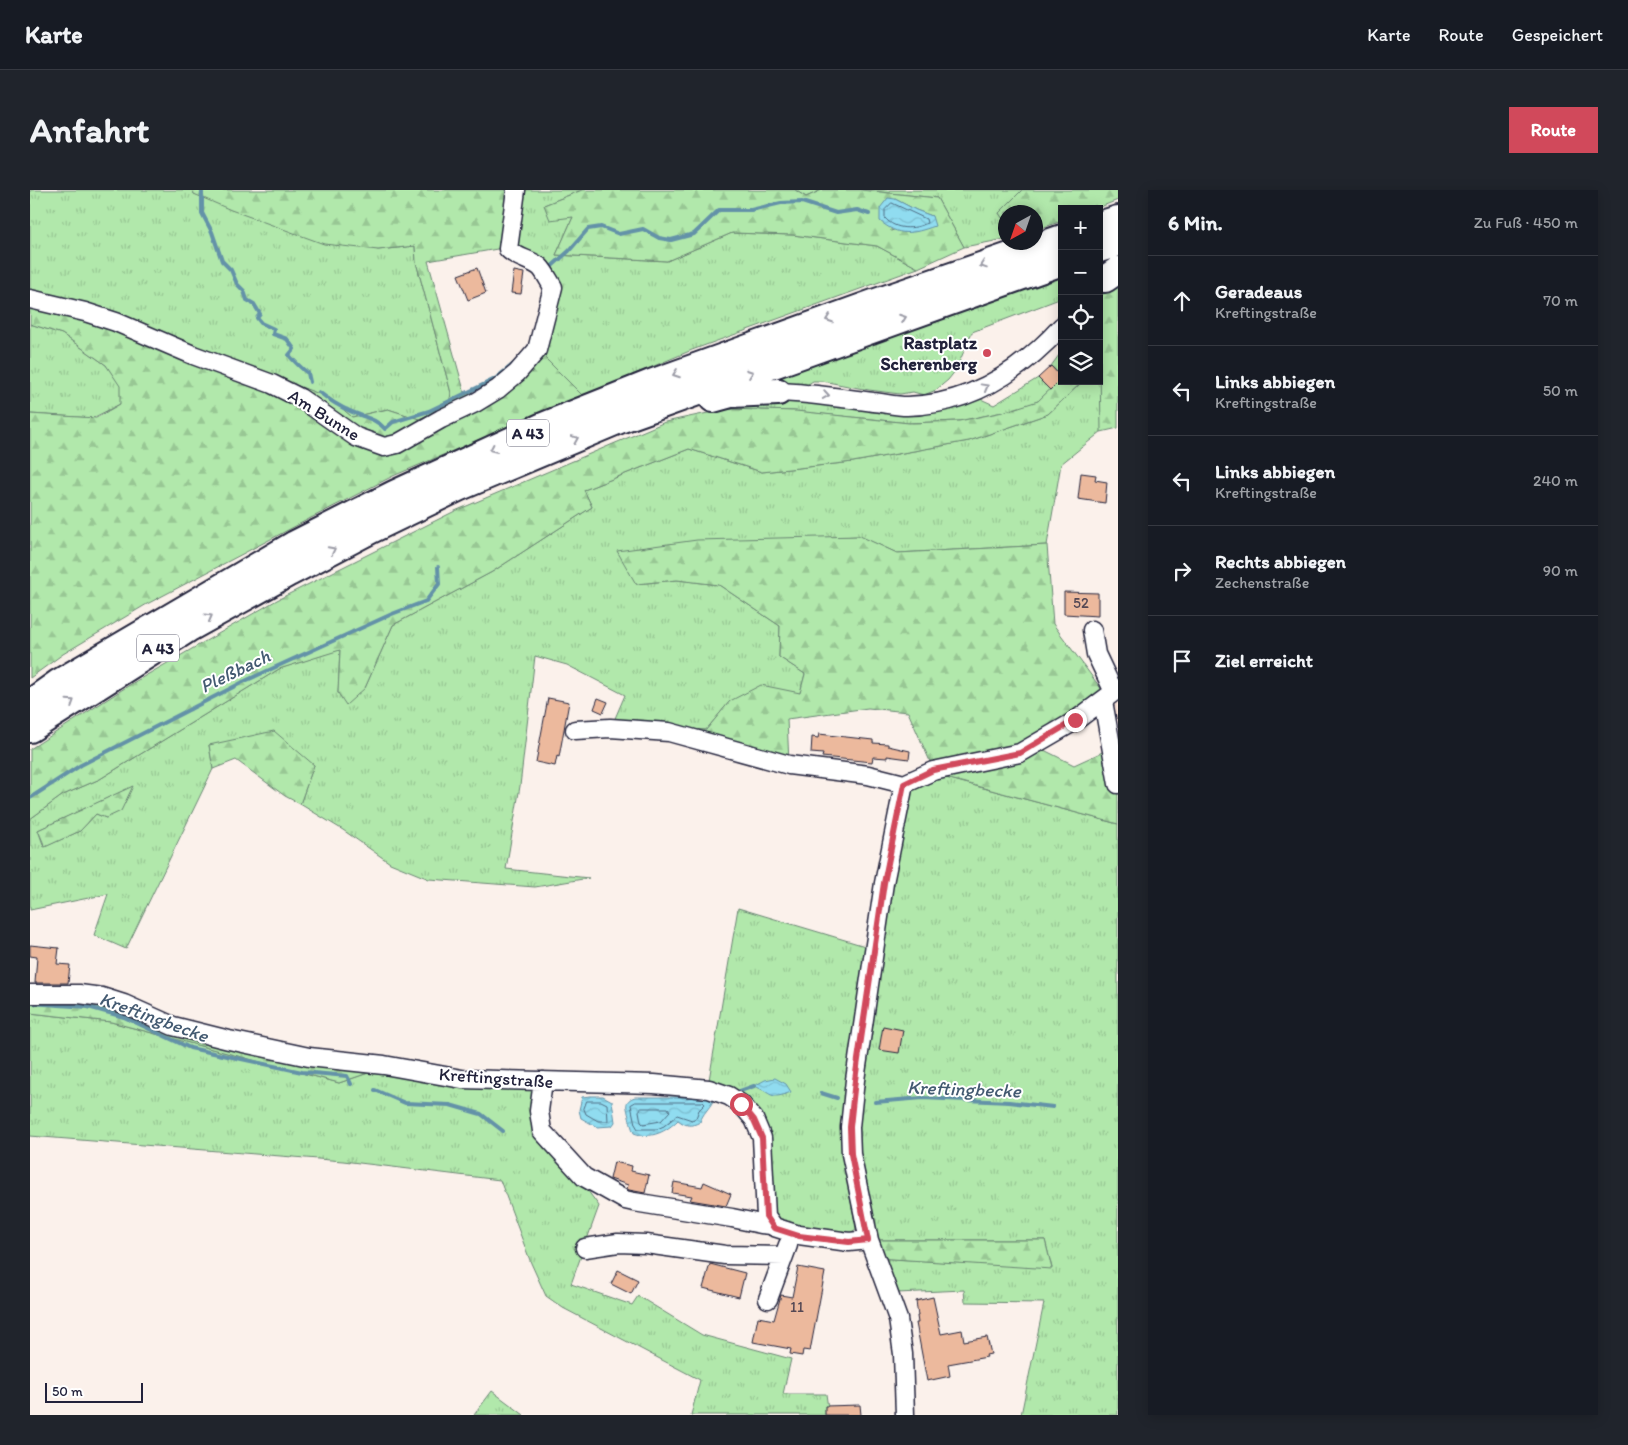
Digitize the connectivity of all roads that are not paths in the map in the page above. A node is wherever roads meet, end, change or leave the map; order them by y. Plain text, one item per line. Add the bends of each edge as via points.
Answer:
1 (516, 190) edge
2 (1118, 219) edge
3 (1103, 224) edge
4 (1058, 239) edge
5 (1118, 243) edge
6 (1103, 248) edge
7 (1058, 263) edge
8 (30, 299) edge
9 (1058, 330) edge
10 (778, 392) joint
11 (622, 419) junction
12 (1092, 630) dead end
13 (1112, 694) edge
14 (30, 703) edge
15 (30, 729) edge
16 (575, 730) dead end
17 (904, 784) junction
18 (1118, 784) edge
19 (30, 994) edge
20 (543, 1081) junction
21 (772, 1225) junction
22 (795, 1234) junction
23 (868, 1240) junction
24 (585, 1248) dead end
25 (784, 1256) junction
26 (768, 1298) dead end
27 (904, 1415) edge

1 - 8 street, Am Bunne via 508,250 541,268 553,287 537,350 517,373 498,388 398,444 384,447 356,437 300,398 272,384 192,355 116,322
2 - 3 highway
4 -> 14 highway, A 43 via 651,382 543,426 394,494 295,544 58,683
5 - 6 highway
11 -> 7 highway, A 43
10 -> 9 street via 906,406 943,403 975,392 1002,377 1029,359
10 - 11 highway via 731,394
15 -> 11 highway, A 43 via 188,629 371,530 458,488
12 - 13 street via 1096,654
13 - 17 street via 1020,753 933,770
13 - 18 street
16 - 17 street via 610,728 668,732 789,765 868,775
17 - 23 street via 884,883 850,1127 851,1154
19 - 20 street, Kreftingstraße via 102,997 186,1030 309,1057 384,1065 462,1079
20 - 21 street via 539,1111 542,1131 594,1184 625,1200
20 - 21 street, Kreftingstraße via 709,1088 729,1096 741,1104 754,1120 762,1138 766,1216
21 - 22 street
22 - 23 street via 849,1242
22 - 25 street
23 - 27 street via 898,1319 903,1354
24 - 25 street via 618,1243 646,1244 726,1255
25 - 26 street

